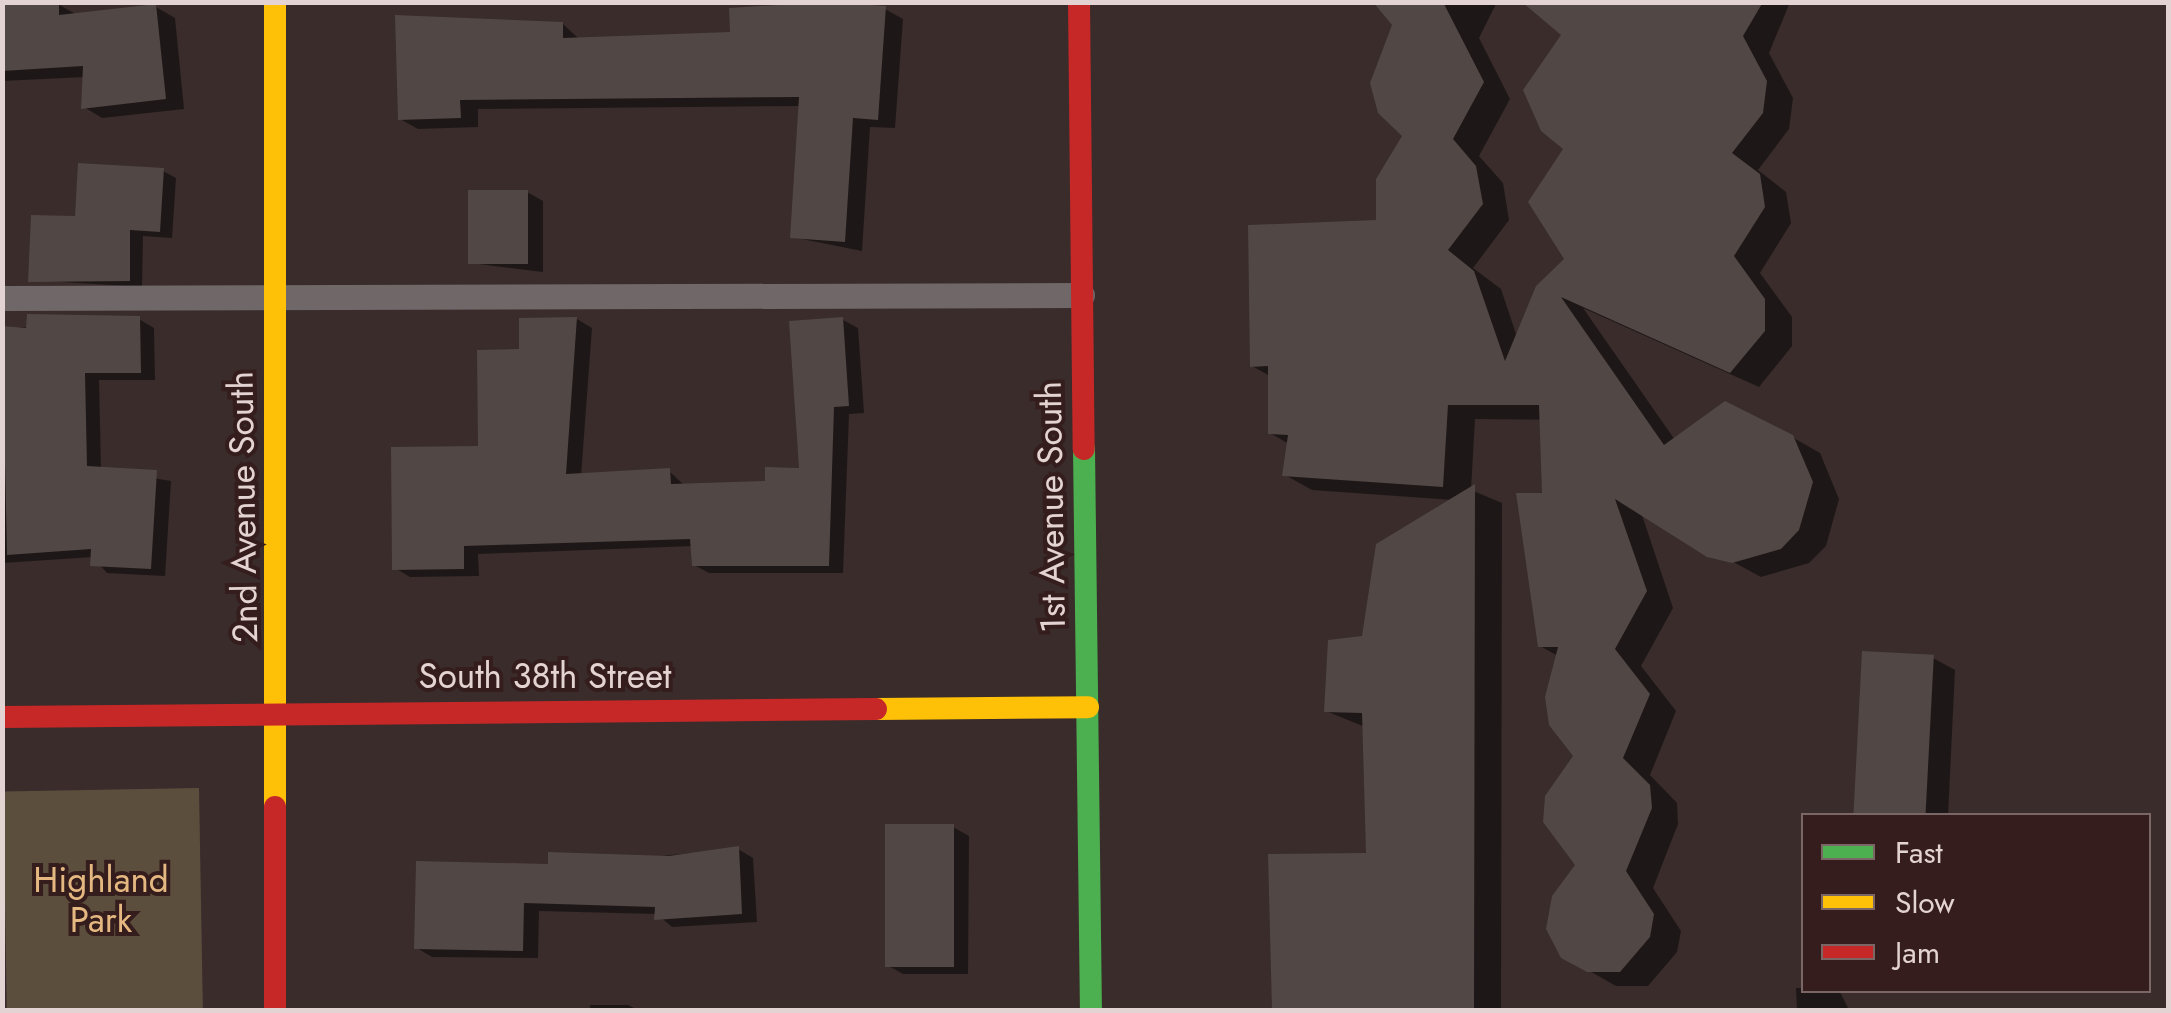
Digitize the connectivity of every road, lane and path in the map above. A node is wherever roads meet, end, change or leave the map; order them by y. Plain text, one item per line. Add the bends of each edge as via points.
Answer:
1 (275, 2) edge
2 (1079, 2) edge
3 (275, 295) junction
4 (1082, 295) junction
5 (2, 298) edge
6 (1088, 707) junction
7 (281, 713) junction
8 (2, 717) edge
9 (275, 1010) edge
10 (1092, 1010) edge

1 - 3 street, 2nd Avenue South
2 - 4 street, 1st Avenue South
3 - 4 lane
3 - 5 lane
3 - 7 street, 2nd Avenue South
4 - 6 street, 1st Avenue South
6 - 7 street, South 38th Street
6 - 10 street, 1st Avenue South
7 - 8 street, South 38th Street
7 - 9 street, 2nd Avenue South

